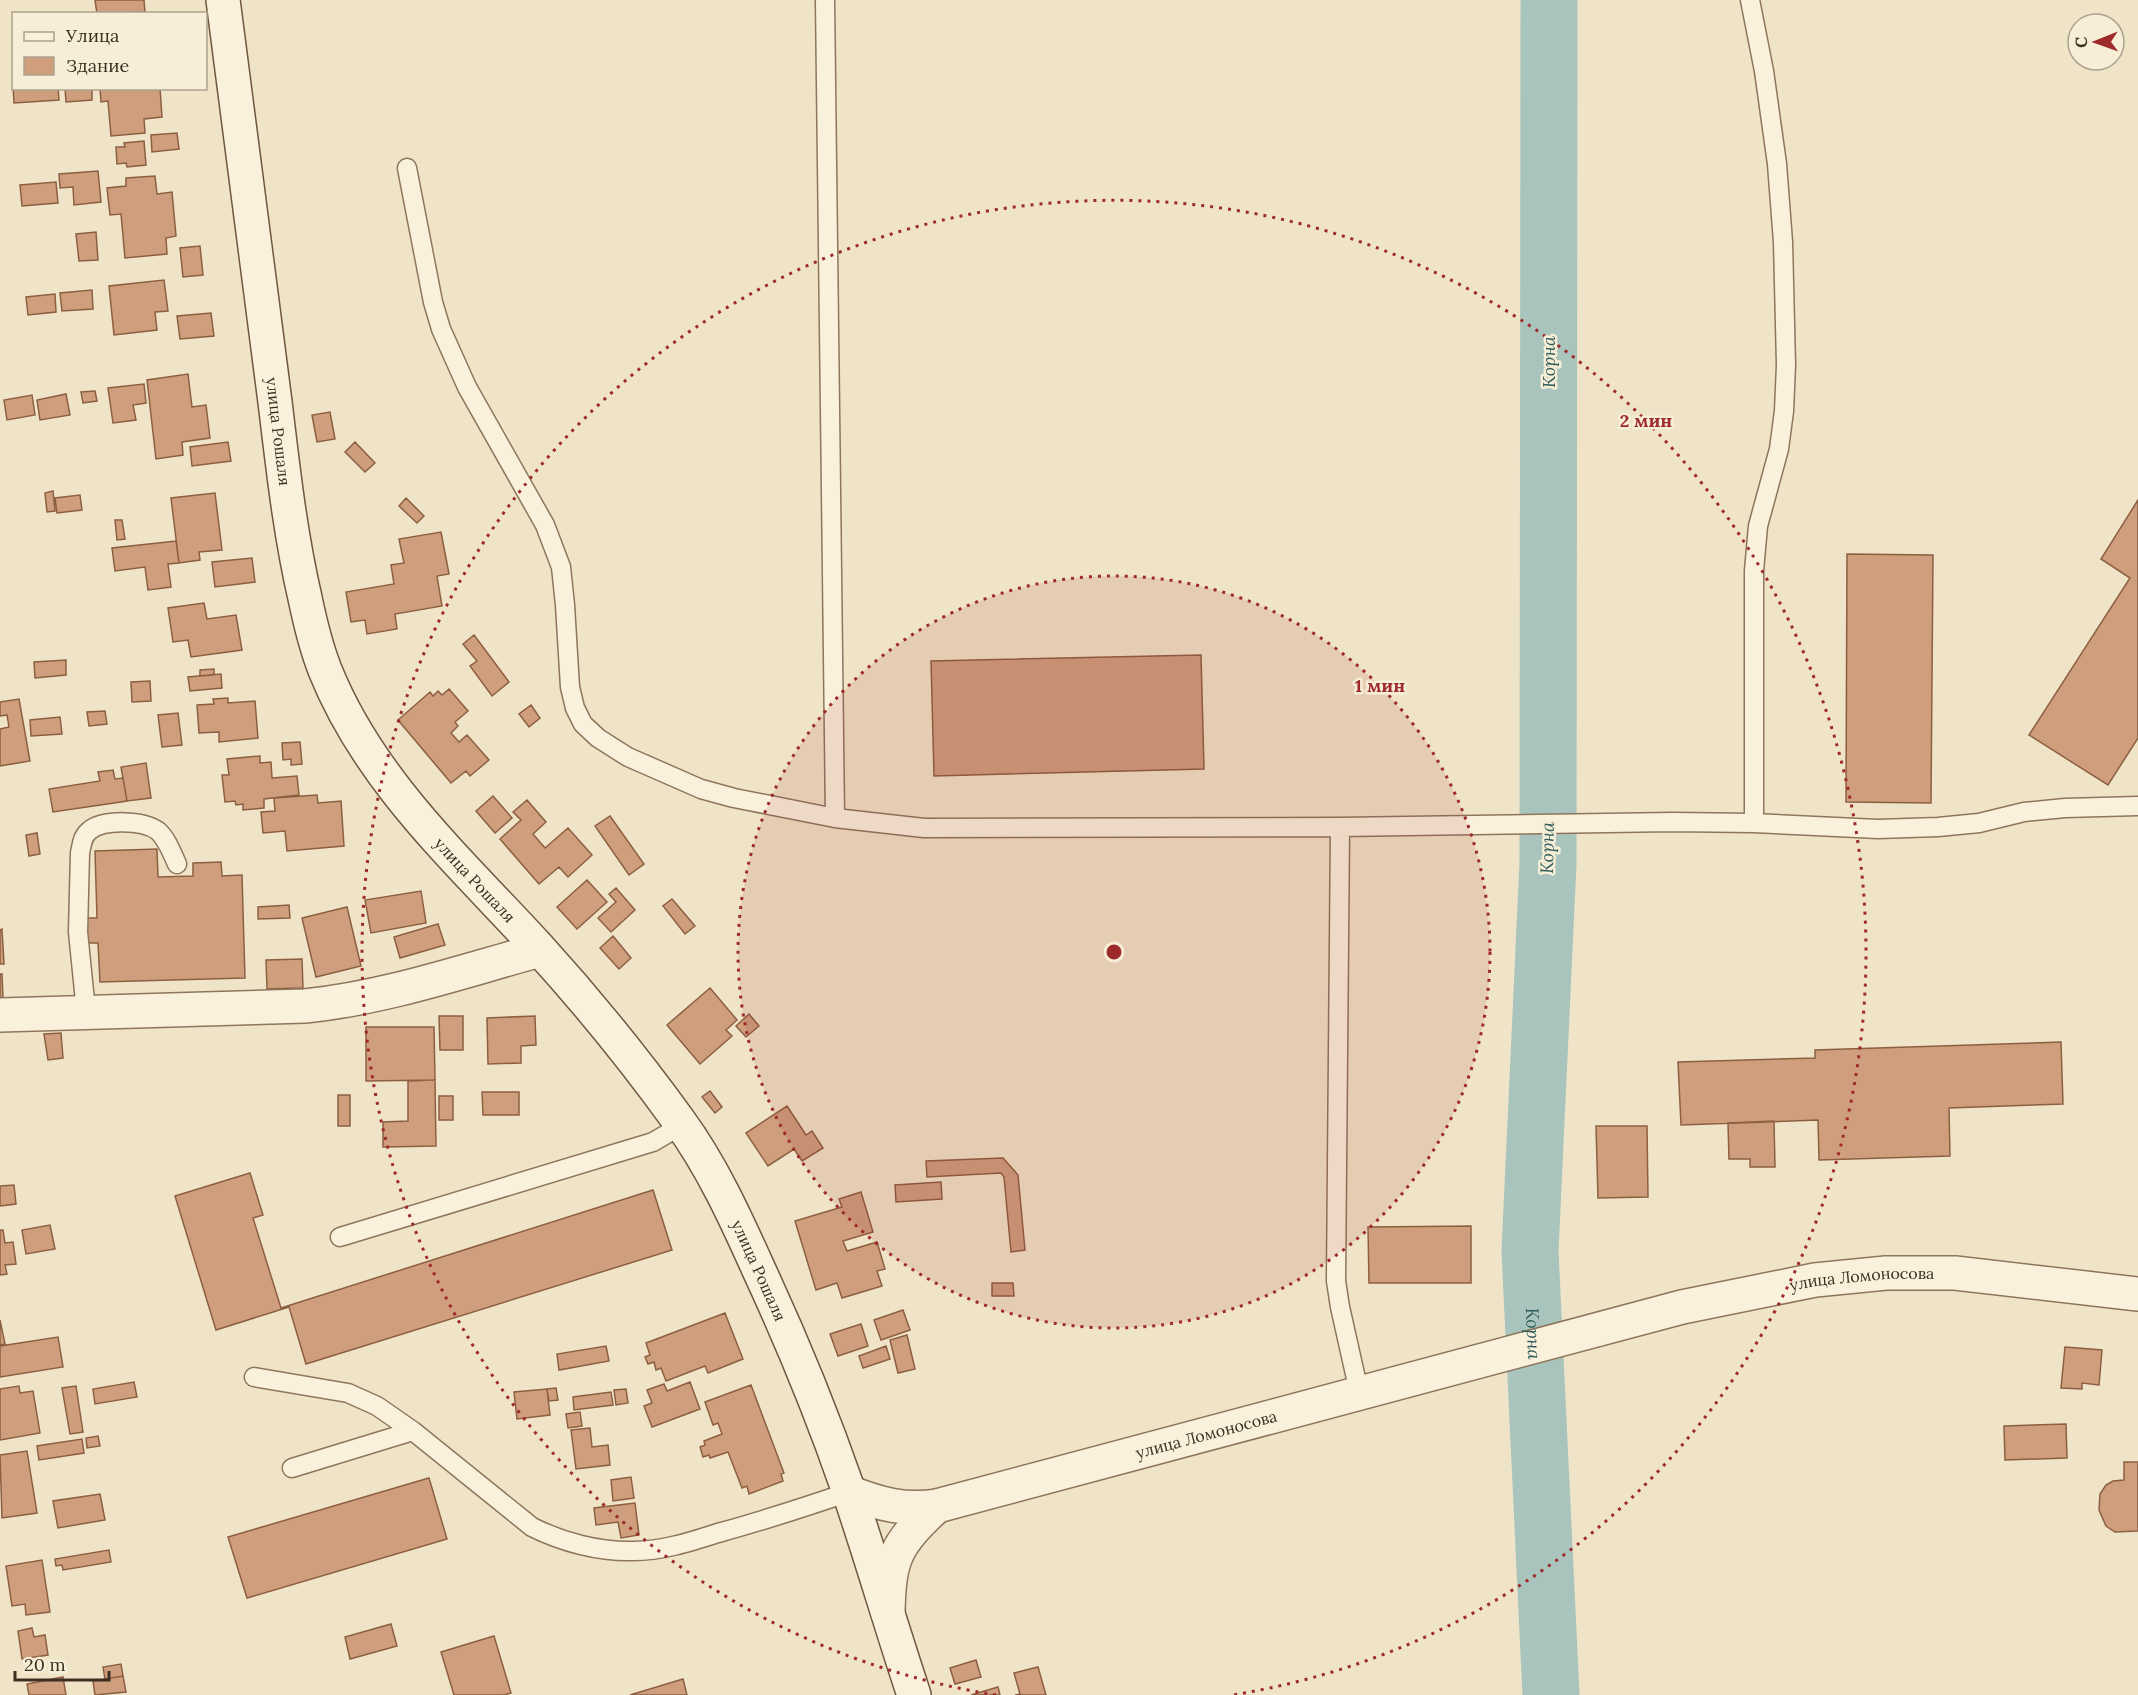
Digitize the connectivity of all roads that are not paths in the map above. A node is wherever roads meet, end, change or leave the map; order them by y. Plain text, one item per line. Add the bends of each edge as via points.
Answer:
1 (224, 0) edge
2 (825, 0) edge
3 (1750, 0) edge
4 (407, 168) dead end
5 (2138, 806) edge
6 (835, 818) junction
7 (1754, 823) junction
8 (1340, 827) junction
9 (177, 864) dead end
10 (540, 950) junction
11 (86, 1011) junction
12 (0, 1015) edge
13 (682, 1125) junction
14 (340, 1237) dead end
15 (2138, 1294) edge
16 (254, 1377) dead end
17 (1359, 1392) junction
18 (413, 1431) junction
19 (292, 1468) dead end
20 (849, 1492) junction
21 (938, 1506) junction
22 (888, 1617) junction
23 (914, 1695) edge

1 - 10 street, улица Рошаля via 290,525 311,626 324,667 342,707 397,793
2 - 6 lane
3 - 7 lane via 1777,164 1785,365 1779,449 1758,526 1754,571
4 - 6 lane via 441,329 467,387 545,525 561,567 570,687 583,724 628,757 701,789
5 - 7 lane via 2024,812 1979,823 1938,827 1878,829
6 - 8 lane via 924,828
7 - 8 lane
8 - 17 lane via 1336,1281
9 - 11 lane via 158,831 144,824 108,824 89,831 82,840 78,932
10 - 11 street via 339,1003
10 - 13 street, улица Рошаля
11 - 12 street
13 - 14 lane via 653,1142
13 - 20 street, улица Рошаля via 766,1283
15 - 17 street, улица Ломоносова via 1954,1273 1815,1280 1682,1307
16 - 18 lane via 348,1393 377,1406
17 - 21 street, улица Ломоносова
18 - 19 lane
18 - 20 lane via 532,1527 607,1550 655,1550 686,1543
20 - 21 street, улица Ломоносова via 896,1508
20 - 22 street, улица Рошаля
21 - 22 street, улица Ломоносова via 904,1538 897,1550 889,1582
22 - 23 street, улица Рошаля

